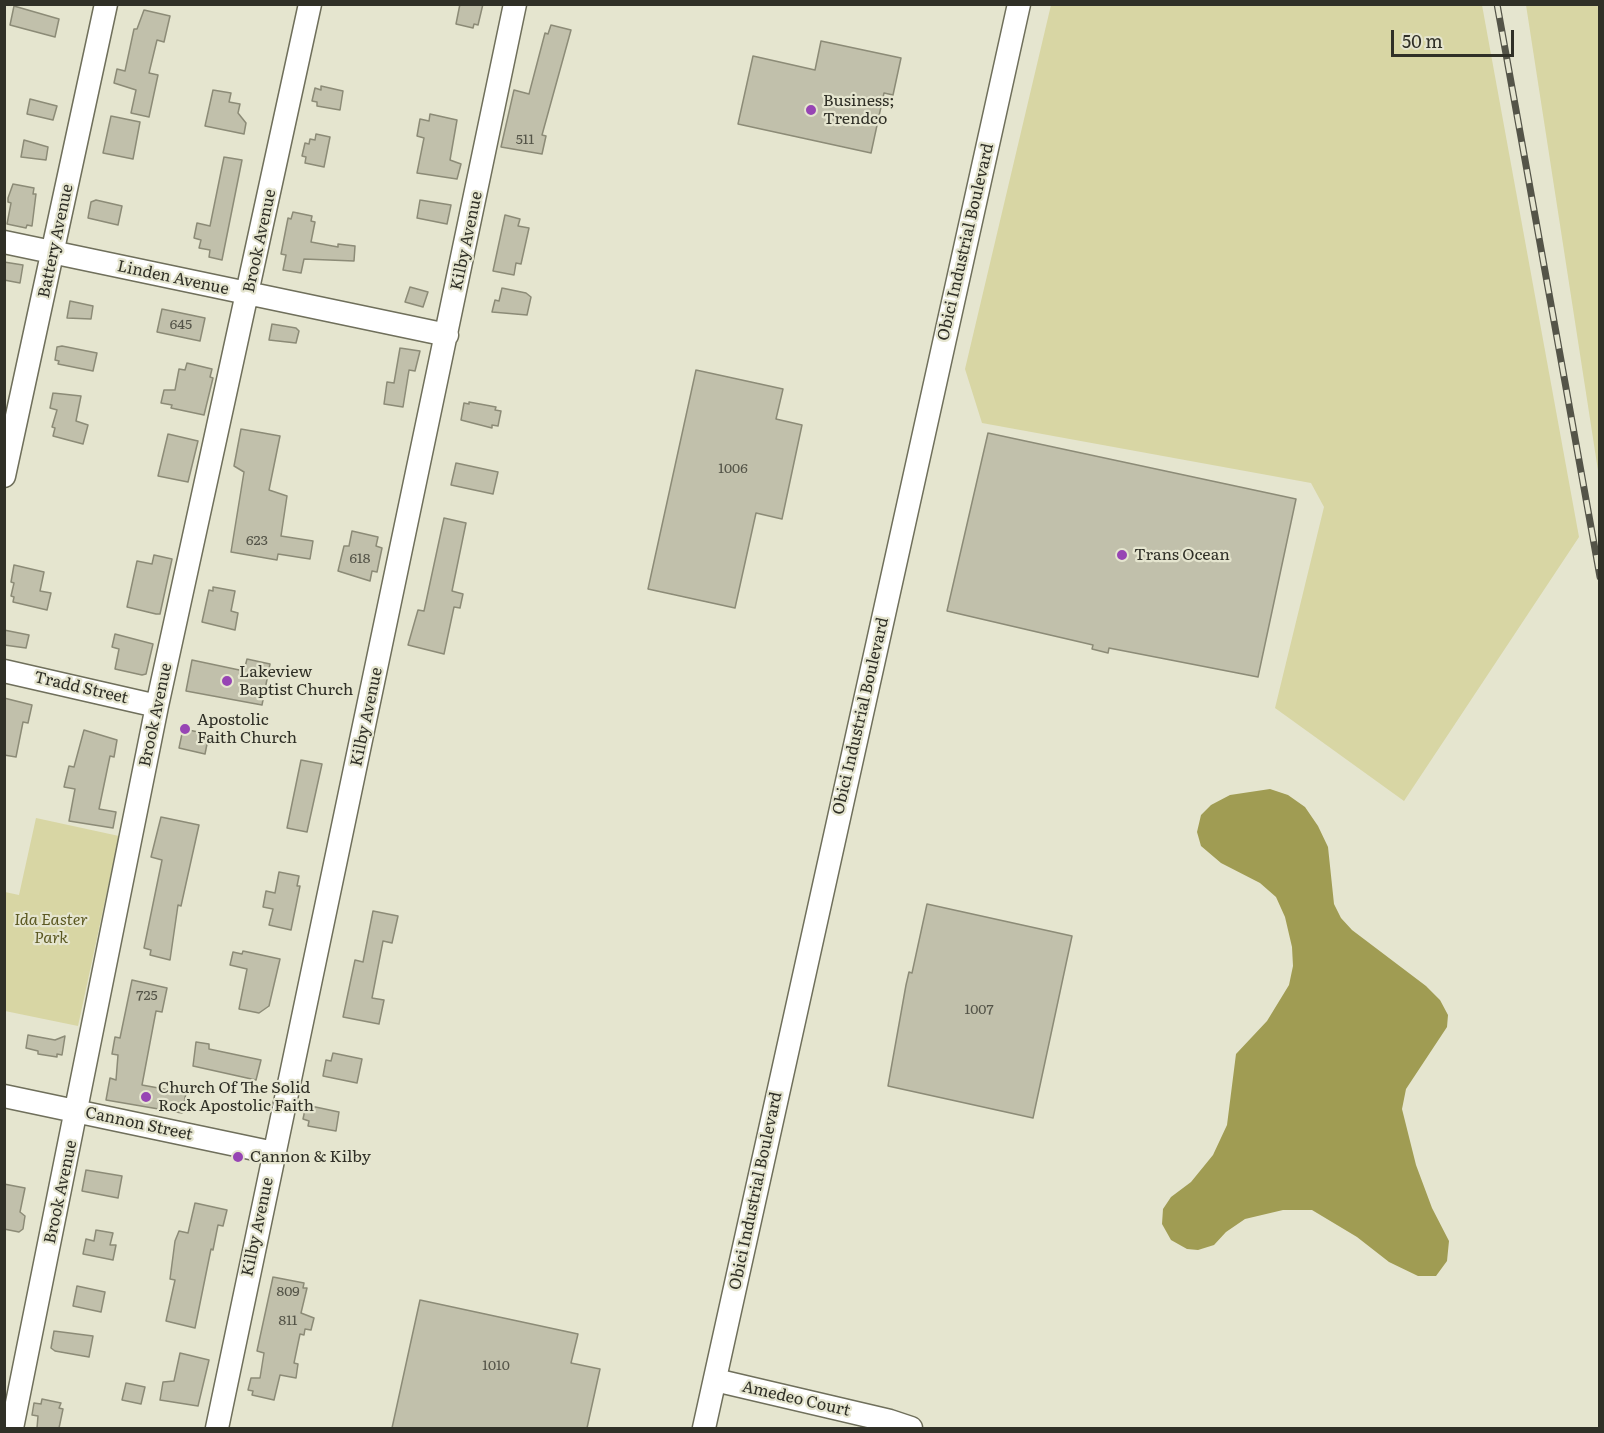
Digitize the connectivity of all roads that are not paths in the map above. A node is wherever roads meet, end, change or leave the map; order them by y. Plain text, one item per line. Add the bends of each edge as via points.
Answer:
1 (106, 4) edge
2 (310, 4) edge
3 (515, 4) edge
4 (1019, 4) edge
5 (4, 242) edge
6 (54, 252) junction
7 (249, 295) junction
8 (447, 335) junction
9 (4, 476) edge
10 (4, 671) edge
11 (157, 706) junction
12 (4, 1096) edge
13 (77, 1110) junction
14 (274, 1153) junction
15 (715, 1380) junction
16 (12, 1428) edge
17 (217, 1428) edge
18 (704, 1428) edge
19 (912, 1428) edge

1 - 6 street, Battery Avenue
2 - 7 street, Brook Avenue
3 - 8 street, Kilby Avenue
4 - 15 street, Obici Industrial Boulevard
5 - 6 street, Linden Avenue
6 - 7 street, Linden Avenue
6 - 9 street, Battery Avenue
7 - 8 street, Linden Avenue
7 - 11 street, Brook Avenue
8 - 14 street, Kilby Avenue
10 - 11 street, Tradd Street
11 - 13 street, Brook Avenue
12 - 13 street, Cannon Street
13 - 14 street, Cannon Street
13 - 16 street, Brook Avenue
14 - 17 street, Kilby Avenue
15 - 18 street, Obici Industrial Boulevard
15 - 19 street, Amedeo Court

